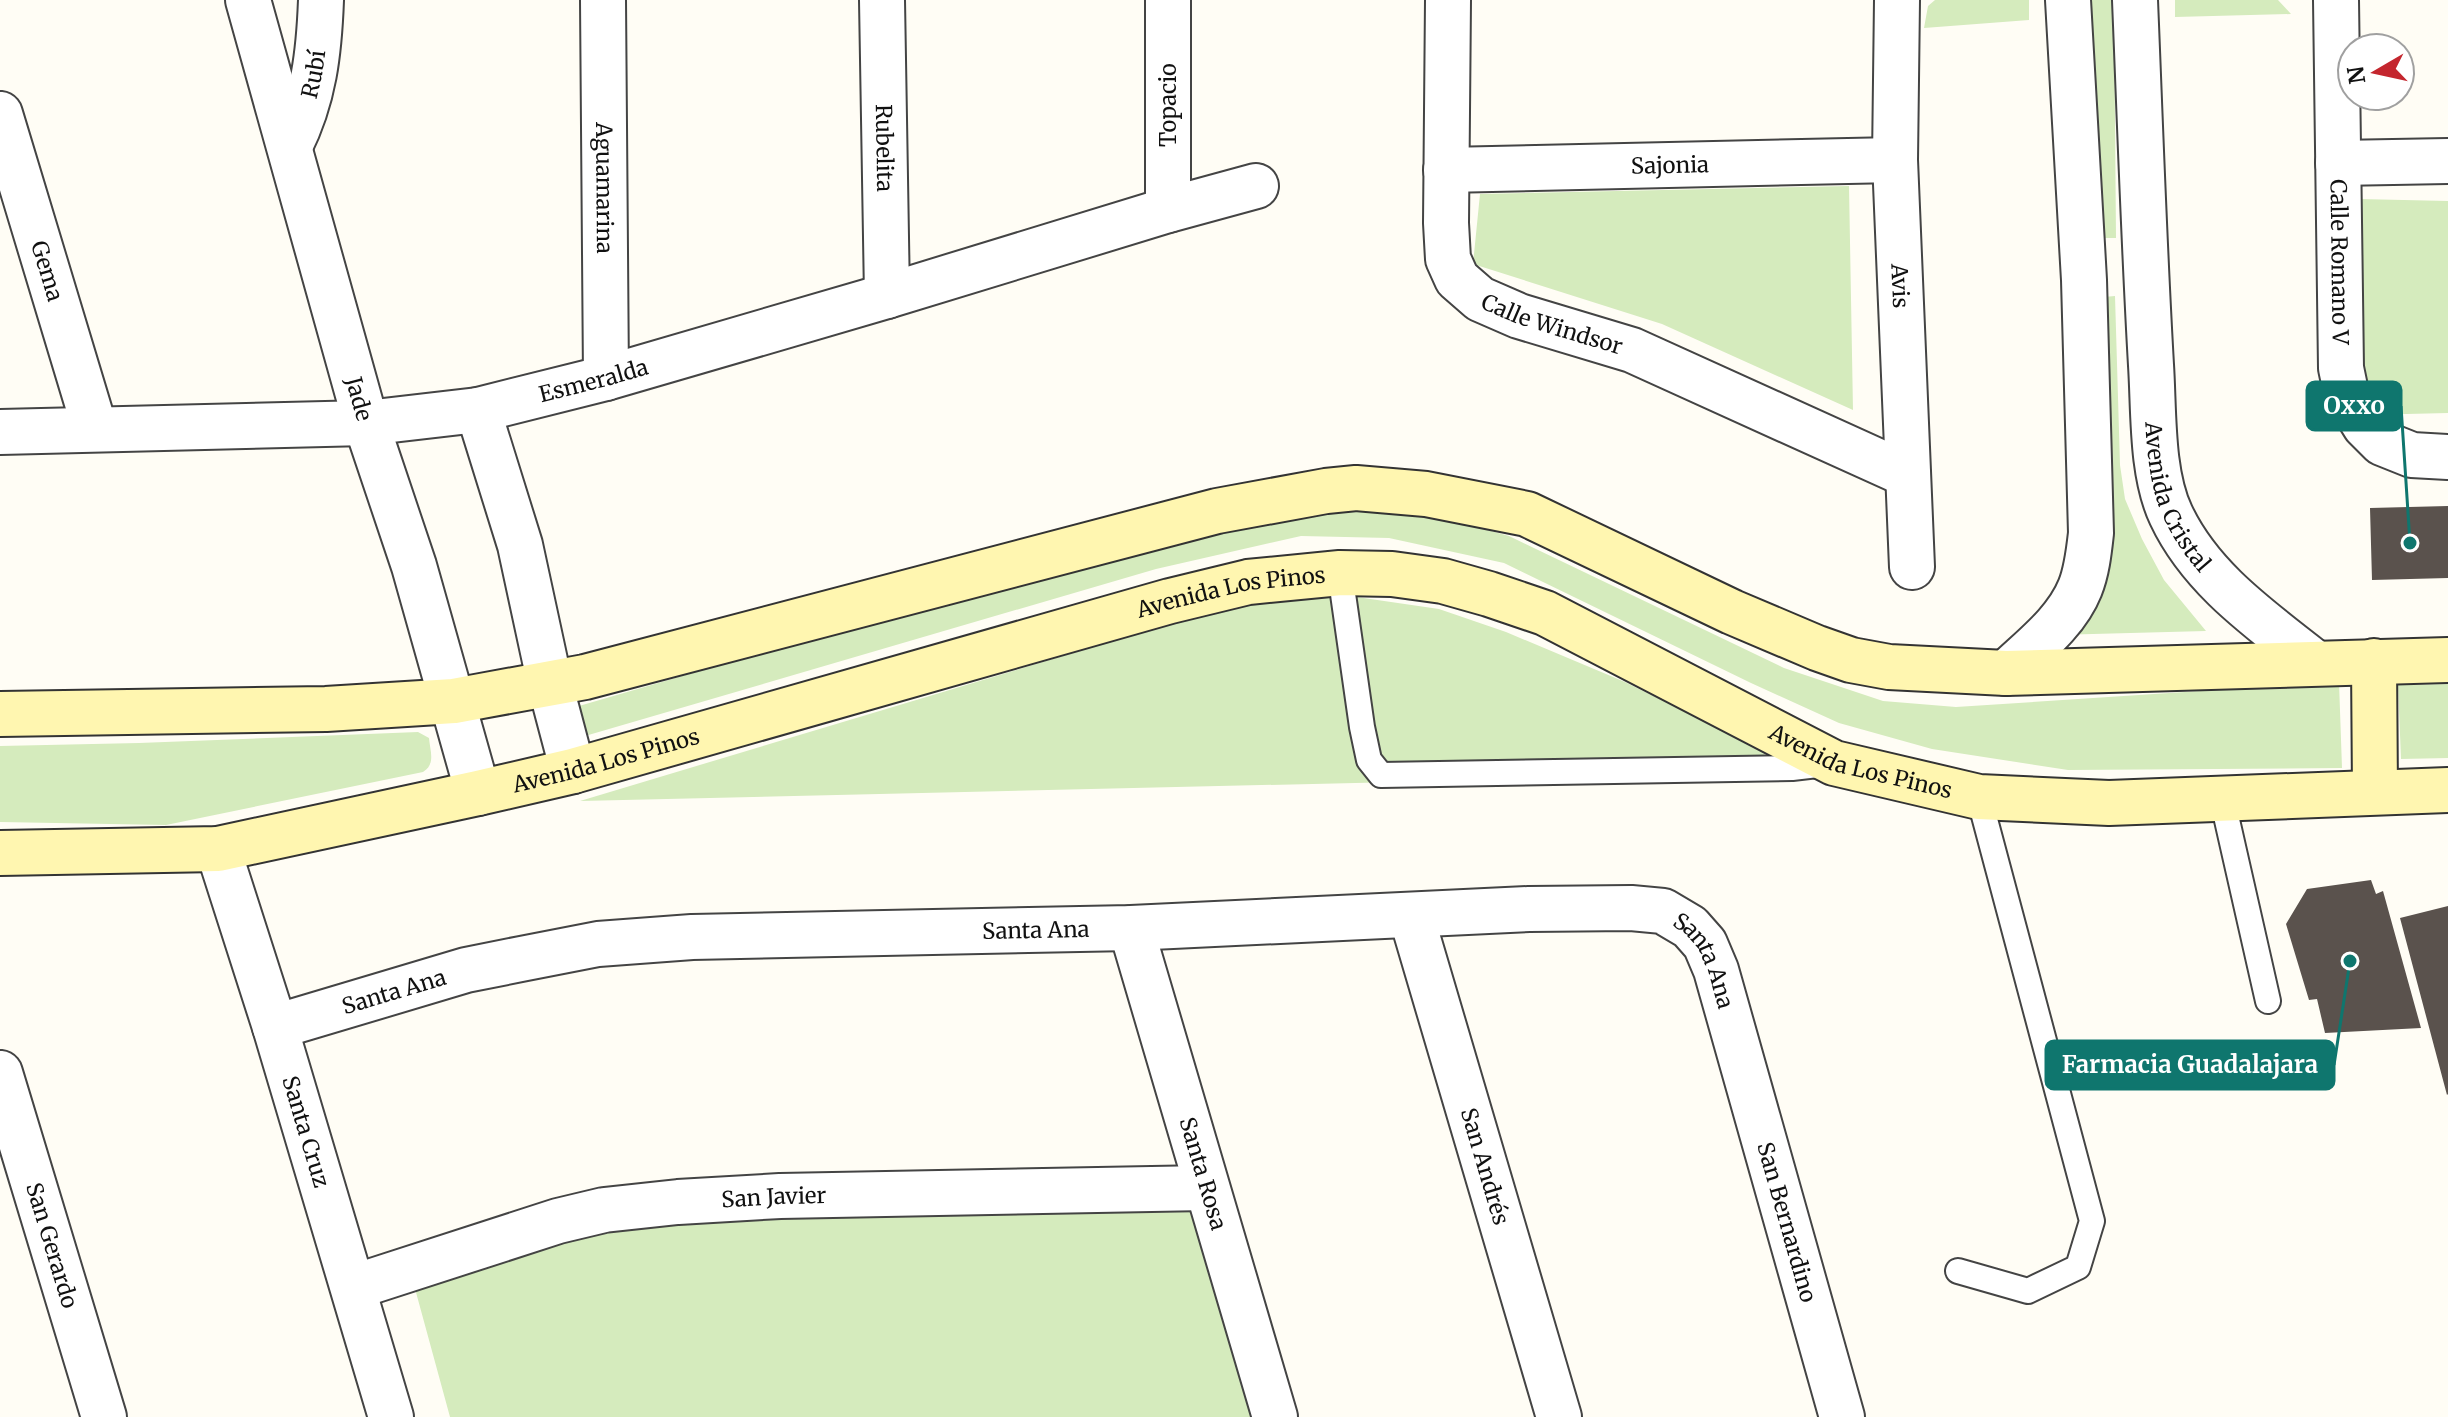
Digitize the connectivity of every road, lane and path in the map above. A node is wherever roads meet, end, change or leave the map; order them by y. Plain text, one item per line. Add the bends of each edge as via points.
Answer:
1 (248, 0) edge
2 (321, 0) edge
3 (603, 0) edge
4 (882, 0) edge
5 (1168, 0) edge
6 (1448, 0) edge
7 (2068, 0) edge
8 (2135, 0) edge
9 (2336, 0) edge
10 (1898, 1) edge
11 (0, 114) edge
12 (290, 146) junction
13 (1895, 160) junction
14 (2448, 161) edge
15 (2338, 163) junction
16 (1446, 170) junction
17 (1256, 186) dead end
18 (1168, 210) junction
19 (2146, 277) junction
20 (2084, 280) junction
21 (887, 296) junction
22 (606, 378) junction
23 (478, 410) junction
24 (366, 423) junction
25 (95, 429) junction
26 (0, 432) edge
27 (2448, 457) edge
28 (1908, 475) junction
29 (1912, 567) dead end
30 (1340, 573) junction
31 (2448, 660) edge
32 (2374, 661) junction
33 (2314, 662) junction
34 (2006, 673) junction
35 (550, 684) junction
36 (454, 701) junction
37 (0, 714) edge
38 (1834, 763) junction
39 (573, 771) junction
40 (2375, 791) junction
41 (478, 793) junction
42 (2447, 793) edge
43 (1979, 797) junction
44 (2222, 798) junction
45 (218, 849) junction
46 (0, 853) edge
47 (1411, 915) junction
48 (1131, 928) junction
49 (2268, 1001) dead end
50 (275, 1027) junction
51 (1734, 1028) joint
52 (0, 1073) edge
53 (1206, 1188) junction
54 (1958, 1271) dead end
55 (354, 1287) junction
56 (104, 1417) edge
57 (391, 1417) edge
58 (1275, 1417) edge
59 (1559, 1417) edge
60 (1842, 1417) edge

1 - 12 street, Jade
2 - 12 street, Rubí via 312,83
3 - 22 street, Aguamarina
4 - 21 street, Rubelita
5 - 18 street, Topacio
6 - 16 street, Calle Windsor
7 - 20 street
8 - 19 street, Avenida Cristal
9 - 15 street, Calle Romano V
10 - 13 street, Avis
11 - 25 street, Gema
12 - 24 street, Jade
13 - 16 street, Sajonia
13 - 28 street, Avis
14 - 15 street
15 - 27 street, Calle Romano V via 2341,368 2347,397 2382,443 2412,455
16 - 28 street, Calle Windsor via 1448,259 1457,279 1480,299 1632,350
17 - 18 street, Esmeralda
18 - 21 street, Esmeralda
19 - 20 street
19 - 33 street, Avenida Cristal via 2157,452 2170,513 2217,580
20 - 34 street via 2091,533 2085,572 2069,610
21 - 22 street, Esmeralda
22 - 23 street, Esmeralda
23 - 24 street, Esmeralda
23 - 35 street via 520,545
24 - 25 street, Esmeralda
24 - 36 street, Jade
25 - 26 street, Esmeralda
28 - 29 street, Avis
30 - 38 street, Avenida Los Pinos via 1443,581 1545,613
30 - 38 lane via 1362,727 1369,760 1381,775
30 - 39 street, Avenida Los Pinos via 1248,582 1170,601
31 - 32 street
32 - 33 street
32 - 40 street
33 - 34 street
34 - 35 street via 1906,669 1851,660 1732,612 1527,514 1426,494 1356,488 1217,511
35 - 36 street
35 - 39 street
36 - 37 street via 326,709
36 - 41 street, Jade
38 - 43 street, Avenida Los Pinos
39 - 41 street, Avenida Los Pinos
40 - 42 street, Avenida Los Pinos
40 - 44 street, Avenida Los Pinos
41 - 45 street, Avenida Los Pinos
43 - 44 street, Avenida Los Pinos via 2109,803
43 - 54 lane via 2092,1221 2078,1267 2028,1291
44 - 49 lane
45 - 46 street, Avenida Los Pinos
45 - 50 street, Santa Cruz
47 - 48 street, Santa Ana
47 - 51 street, Santa Ana via 1529,909 1663,911 1690,927 1705,944
47 - 59 street, San Andrés
48 - 50 street, Santa Ana via 692,937 598,944 466,970
48 - 53 street, Santa Rosa
50 - 55 street, Santa Cruz
51 - 60 street, San Bernardino
52 - 56 street, San Gerardo
53 - 55 street, San Javier via 780,1196 619,1208 558,1221
53 - 58 street, Santa Rosa
55 - 57 street, Santa Cruz

